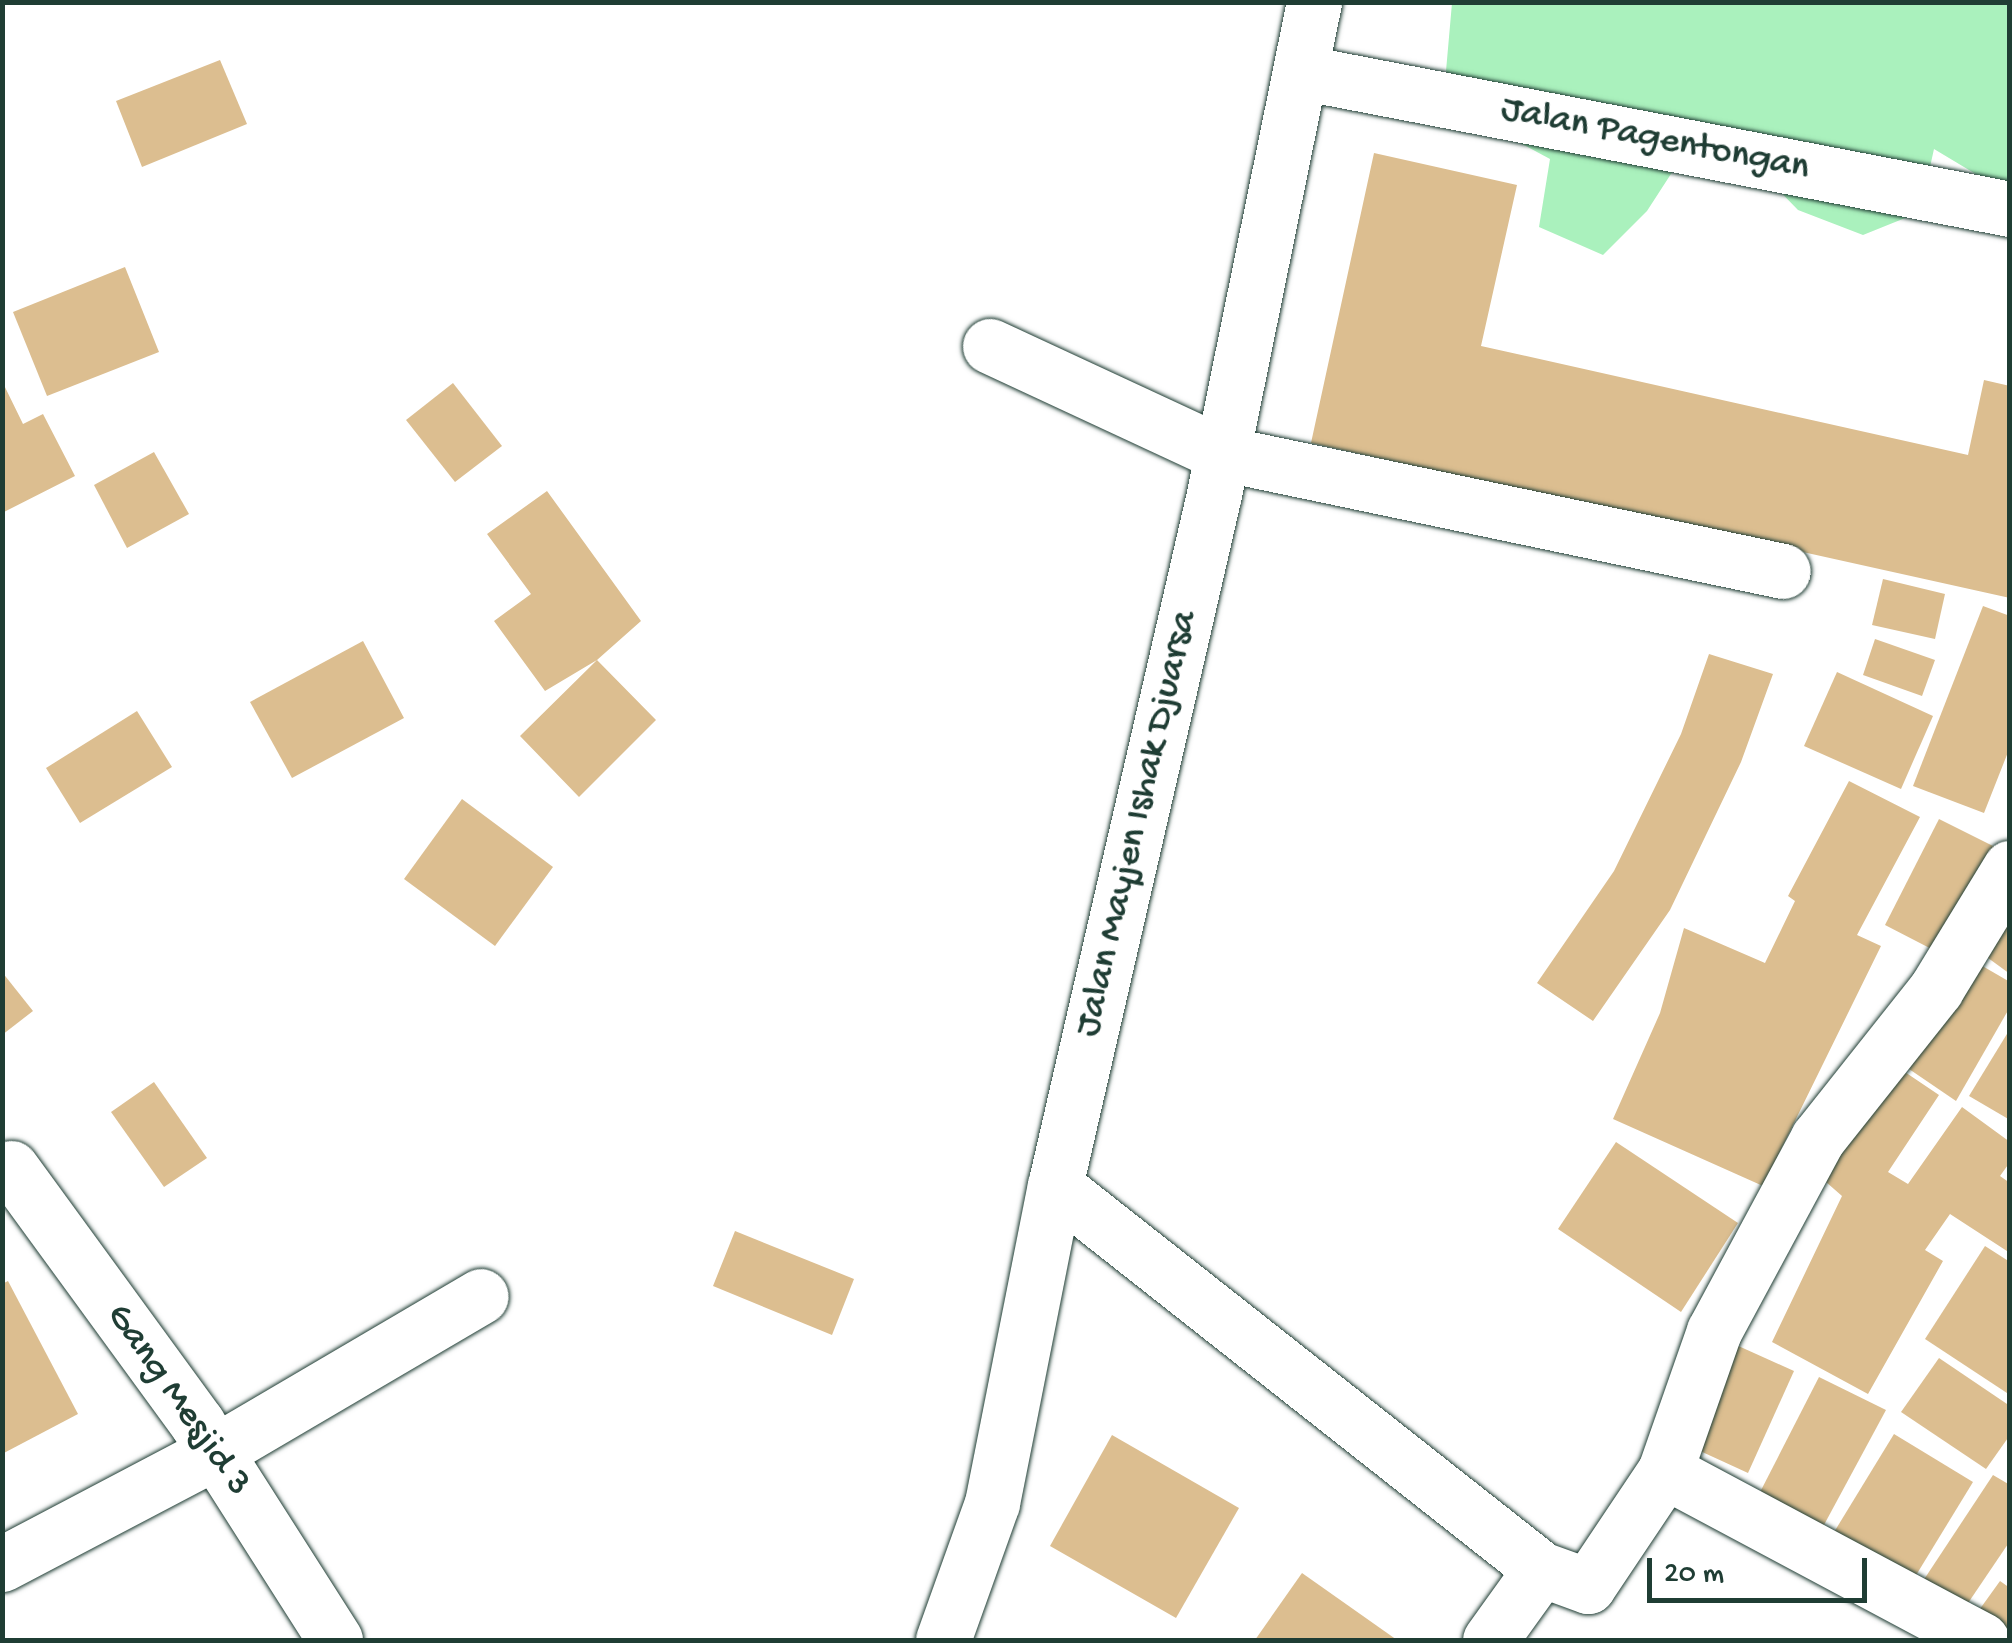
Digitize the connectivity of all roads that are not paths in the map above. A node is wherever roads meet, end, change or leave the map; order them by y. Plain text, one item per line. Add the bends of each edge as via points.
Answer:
1 (1314, 2) edge
2 (1300, 72) junction
3 (2010, 209) edge
4 (990, 346) dead end
5 (1221, 453) junction
6 (1783, 572) dead end
7 (2010, 868) edge
8 (11, 1168) dead end
9 (1055, 1186) junction
10 (481, 1296) dead end
11 (214, 1452) junction
12 (1665, 1470) junction
13 (2, 1564) edge
14 (1540, 1568) junction
15 (335, 1640) edge
16 (943, 1640) edge
17 (1490, 1640) edge
18 (1982, 1640) edge

1 - 2 street, Jalan Mayjen Ishak Djuarsa
2 - 3 street, Jalan Pagentongan
2 - 5 street, Jalan Mayjen Ishak Djuarsa
4 - 5 street
5 - 6 street
5 - 9 street, Jalan Mayjen Ishak Djuarsa
7 - 12 street via 1936,989 1818,1138 1714,1331
8 - 11 street, Gang Mesjid 3
9 - 14 street
9 - 16 street, Jalan Mayjen Ishak Djuarsa via 992,1504
10 - 11 street
11 - 13 street
11 - 15 street, Gang Mesjid 3
12 - 14 street via 1588,1586
12 - 18 street
14 - 17 street

